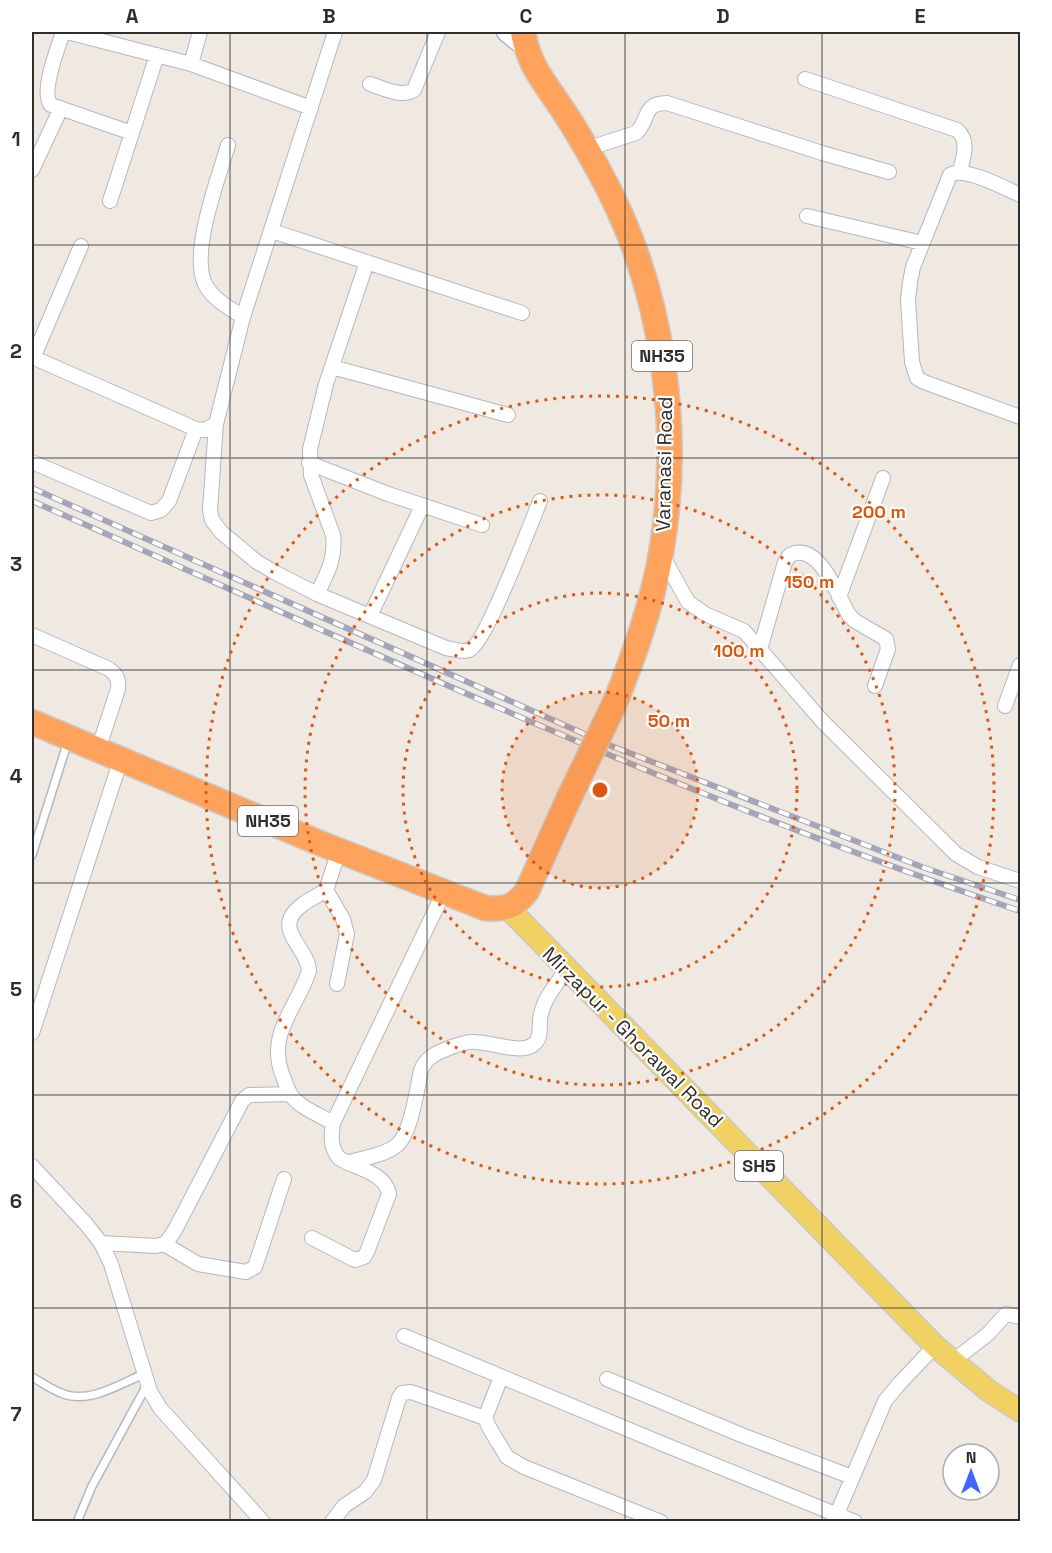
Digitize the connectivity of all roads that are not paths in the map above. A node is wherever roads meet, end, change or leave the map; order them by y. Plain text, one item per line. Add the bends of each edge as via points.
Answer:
1 (65, 32) edge
2 (200, 32) edge
3 (335, 32) edge
4 (438, 32) edge
5 (506, 32) edge
6 (524, 40) edge
7 (157, 56) junction
8 (191, 64) junction
9 (805, 79) dead end
10 (370, 84) dead end
11 (61, 108) junction
12 (311, 108) junction
13 (132, 133) junction
14 (228, 145) dead end
15 (586, 149) junction
16 (32, 170) edge
17 (889, 172) dead end
18 (960, 172) junction
19 (1020, 195) edge
20 (110, 201) dead end
21 (807, 216) dead end
22 (272, 231) junction
23 (922, 243) junction
24 (81, 246) dead end
25 (367, 262) junction
26 (522, 313) dead end
27 (243, 317) junction
28 (32, 357) edge
29 (332, 367) junction
30 (508, 415) dead end
31 (1020, 417) edge
32 (216, 424) junction
33 (196, 429) junction
34 (32, 462) edge
35 (309, 463) junction
36 (883, 478) dead end
37 (540, 501) dead end
38 (422, 506) junction
39 (482, 525) dead end
40 (661, 554) junction
41 (316, 594) junction
42 (839, 597) junction
43 (370, 616) junction
44 (32, 635) edge
45 (760, 649) junction
46 (1020, 665) edge
47 (875, 686) dead end
48 (1005, 706) dead end
49 (32, 722) edge
50 (69, 737) junction
51 (98, 750) junction
52 (121, 759) junction
53 (339, 851) junction
54 (32, 855) edge
55 (1020, 881) edge
56 (326, 890) junction
57 (444, 892) junction
58 (508, 909) junction
59 (566, 970) junction
60 (337, 984) dead end
61 (32, 1033) edge
62 (290, 1094) junction
63 (333, 1123) junction
64 (346, 1163) junction
65 (32, 1166) edge
66 (284, 1179) dead end
67 (312, 1238) dead end
68 (101, 1243) junction
69 (164, 1244) junction
70 (1020, 1317) edge
71 (404, 1336) dead end
72 (935, 1346) junction
73 (954, 1363) junction
74 (32, 1377) edge
75 (501, 1377) junction
76 (146, 1379) junction
77 (607, 1379) dead end
78 (1020, 1411) edge
79 (485, 1418) junction
80 (852, 1477) junction
81 (835, 1518) edge
82 (77, 1521) edge
83 (263, 1521) edge
84 (332, 1521) edge
85 (661, 1521) edge
86 (855, 1521) edge

1 - 7 street
1 - 11 street via 46,95 51,105
2 - 8 street
3 - 12 street
4 - 10 street via 414,90 401,94
5 - 6 street
6 - 15 highway, Varanasi Road / NH35 via 534,69
7 - 8 street
7 - 13 street
8 - 12 street
9 - 18 street via 957,130 965,142
11 - 13 street
11 - 16 street
12 - 22 street
13 - 20 street
14 - 27 street via 202,237 200,270 212,294
15 - 17 street via 636,133 651,106 667,103
15 - 40 highway, Varanasi Road / NH35 via 626,224 651,299 663,357 669,414
18 - 19 street
18 - 23 street via 946,179
21 - 23 street
22 - 25 street
22 - 27 street
23 - 31 street via 908,291 912,362 917,378
24 - 28 street
25 - 26 street
25 - 29 street
27 - 32 street
28 - 33 street
29 - 30 street
29 - 35 street via 312,435
32 - 33 street via 205,430
32 - 41 street via 210,510 214,526 257,562
33 - 34 street via 169,501 161,510 151,513
35 - 38 street
35 - 41 street via 334,544 330,569
36 - 42 street
37 - 43 street via 495,607 470,650 446,648
38 - 39 street
38 - 43 street
40 - 45 street via 688,602 705,614 738,627
40 - 58 highway, Varanasi Road / NH35, bridge via 637,649 614,705 528,891
41 - 43 street
42 - 45 street via 817,559 801,552 790,555
42 - 47 street via 855,621 886,639 888,649
44 - 51 street via 115,674 118,689
45 - 55 street via 823,722 956,854 978,867
46 - 48 street
49 - 50 highway, NH35
50 - 51 highway, NH35
50 - 54 lane
51 - 52 highway, NH35
52 - 53 highway, NH35
52 - 61 street
53 - 56 street
53 - 57 highway, NH35
56 - 60 street via 346,928
56 - 62 street via 302,905 290,919 292,939 308,962 309,971 277,1044 278,1062
57 - 58 highway, NH35 via 485,908
57 - 63 street
58 - 59 main road, Mirzapur - Ghorawal Road / SH5
59 - 64 street via 543,1005 536,1043 521,1049 466,1042 431,1056 425,1061 407,1128 398,1145
59 - 72 main road, Mirzapur - Ghorawal Road / SH5
62 - 63 street
62 - 69 street via 249,1095 242,1101
63 - 64 street via 334,1153
64 - 67 street via 387,1185 389,1194 367,1252 355,1260
65 - 68 street
66 - 69 street via 251,1270 198,1264
68 - 69 street
68 - 76 street
70 - 73 street via 1006,1314
71 - 75 street
72 - 73 main road, Mirzapur - Ghorawal Road / SH5
72 - 80 street via 885,1401
73 - 78 main road, Mirzapur - Ghorawal Road / SH5
74 - 76 lane via 62,1394 81,1396
75 - 79 street
75 - 81 street
76 - 82 lane
76 - 83 street via 160,1408
77 - 80 street
79 - 84 street via 411,1392 402,1393 374,1480
79 - 85 street via 507,1456 515,1462
80 - 81 street
81 - 86 street

